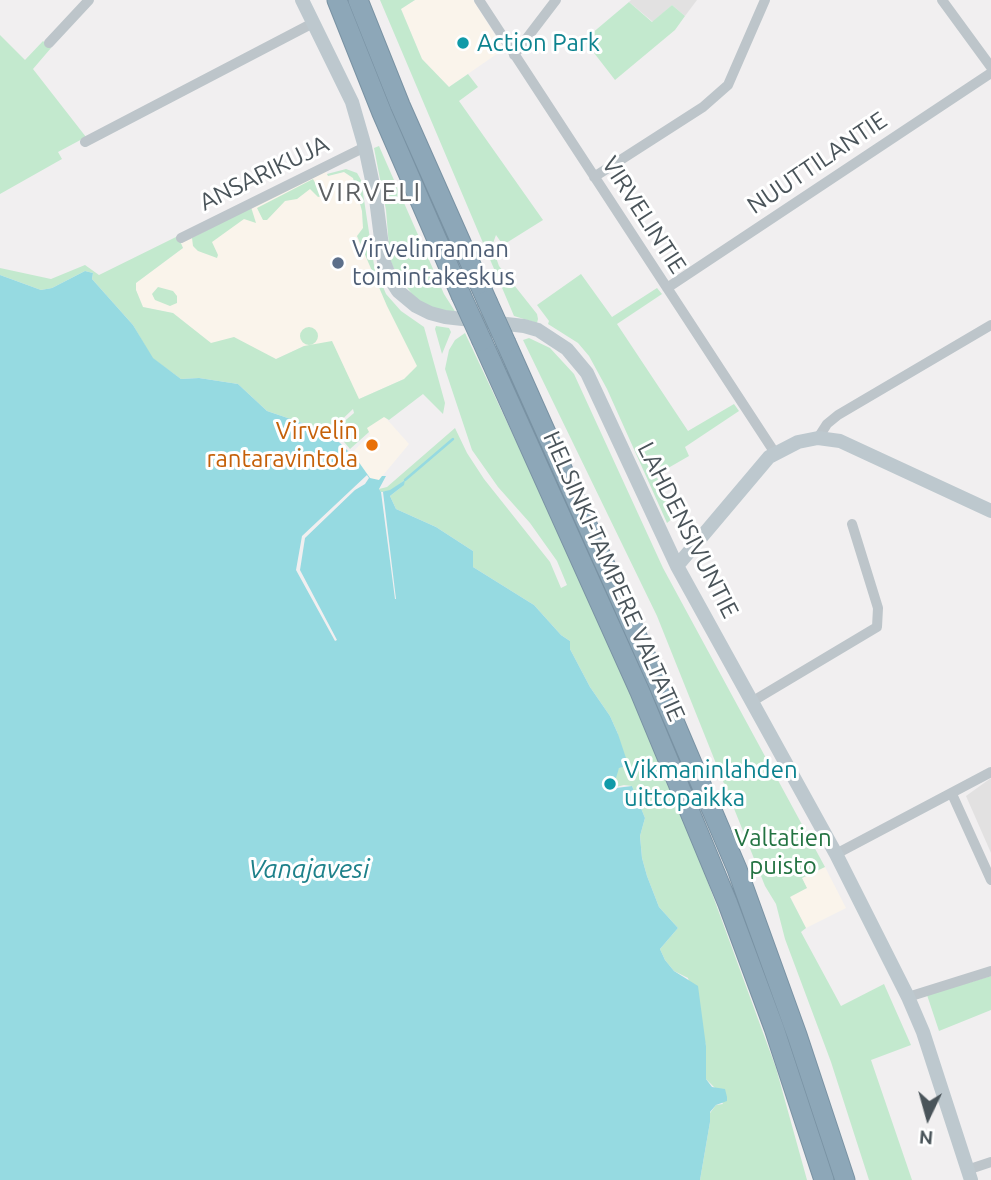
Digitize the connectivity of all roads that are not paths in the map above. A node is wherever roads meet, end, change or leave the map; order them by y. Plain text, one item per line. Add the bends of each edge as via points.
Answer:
1 (89, 0) edge
2 (302, 0) edge
3 (337, 0) edge
4 (358, 0) edge
5 (479, 0) edge
6 (556, 0) edge
7 (765, 0) edge
8 (942, 0) edge
9 (313, 23) junction
10 (49, 43) dead end
11 (514, 55) junction
12 (991, 67) edge
13 (991, 73) edge
14 (85, 142) dead end
15 (365, 147) junction
16 (594, 177) junction
17 (181, 238) dead end
18 (667, 288) junction
19 (991, 325) edge
20 (818, 438) junction
21 (775, 453) junction
22 (991, 511) edge
23 (852, 524) dead end
24 (677, 566) junction
25 (753, 701) junction
26 (991, 772) edge
27 (952, 794) junction
28 (836, 854) junction
29 (991, 880) edge
30 (991, 971) edge
31 (908, 997) junction
32 (802, 1116) junction
33 (991, 1162) edge
34 (969, 1175) edge
35 (812, 1180) edge
36 (824, 1180) edge
37 (845, 1180) edge

1 - 10 street
2 - 9 main road, LAHDENSIVUNTIE
3 - 32 highway, HELSINKI-TAMPERE VALTATIE, bridge via 461,295 640,692 728,904
4 - 37 highway, HELSINKI-TAMPERE VALTATIE, bridge via 737,869
5 - 11 street, VIRVELINTIE
6 - 11 street
7 - 16 street via 727,85 703,107
8 - 12 street
9 - 14 street
9 - 15 main road, LAHDENSIVUNTIE via 352,102
11 - 16 street, VIRVELINTIE
13 - 18 street, NUUTTILANTIE
15 - 17 street, ANSARIKUJA
15 - 24 main road, LAHDENSIVUNTIE via 386,271 398,291 430,317 524,326 567,349 587,373
16 - 18 street, VIRVELINTIE
18 - 21 street, VIRVELINTIE
19 - 20 street via 838,415
20 - 21 main road
20 - 22 main road via 840,441
21 - 24 main road via 759,466
23 - 25 street via 878,608 877,627
24 - 25 main road, LAHDENSIVUNTIE
25 - 28 main road, LAHDENSIVUNTIE
26 - 27 street
27 - 28 street
27 - 29 street
28 - 31 main road, LAHDENSIVUNTIE
30 - 31 street
31 - 34 main road, LAHDENSIVUNTIE
32 - 35 highway
32 - 36 highway, HELSINKI-TAMPERE VALTATIE
33 - 34 street

